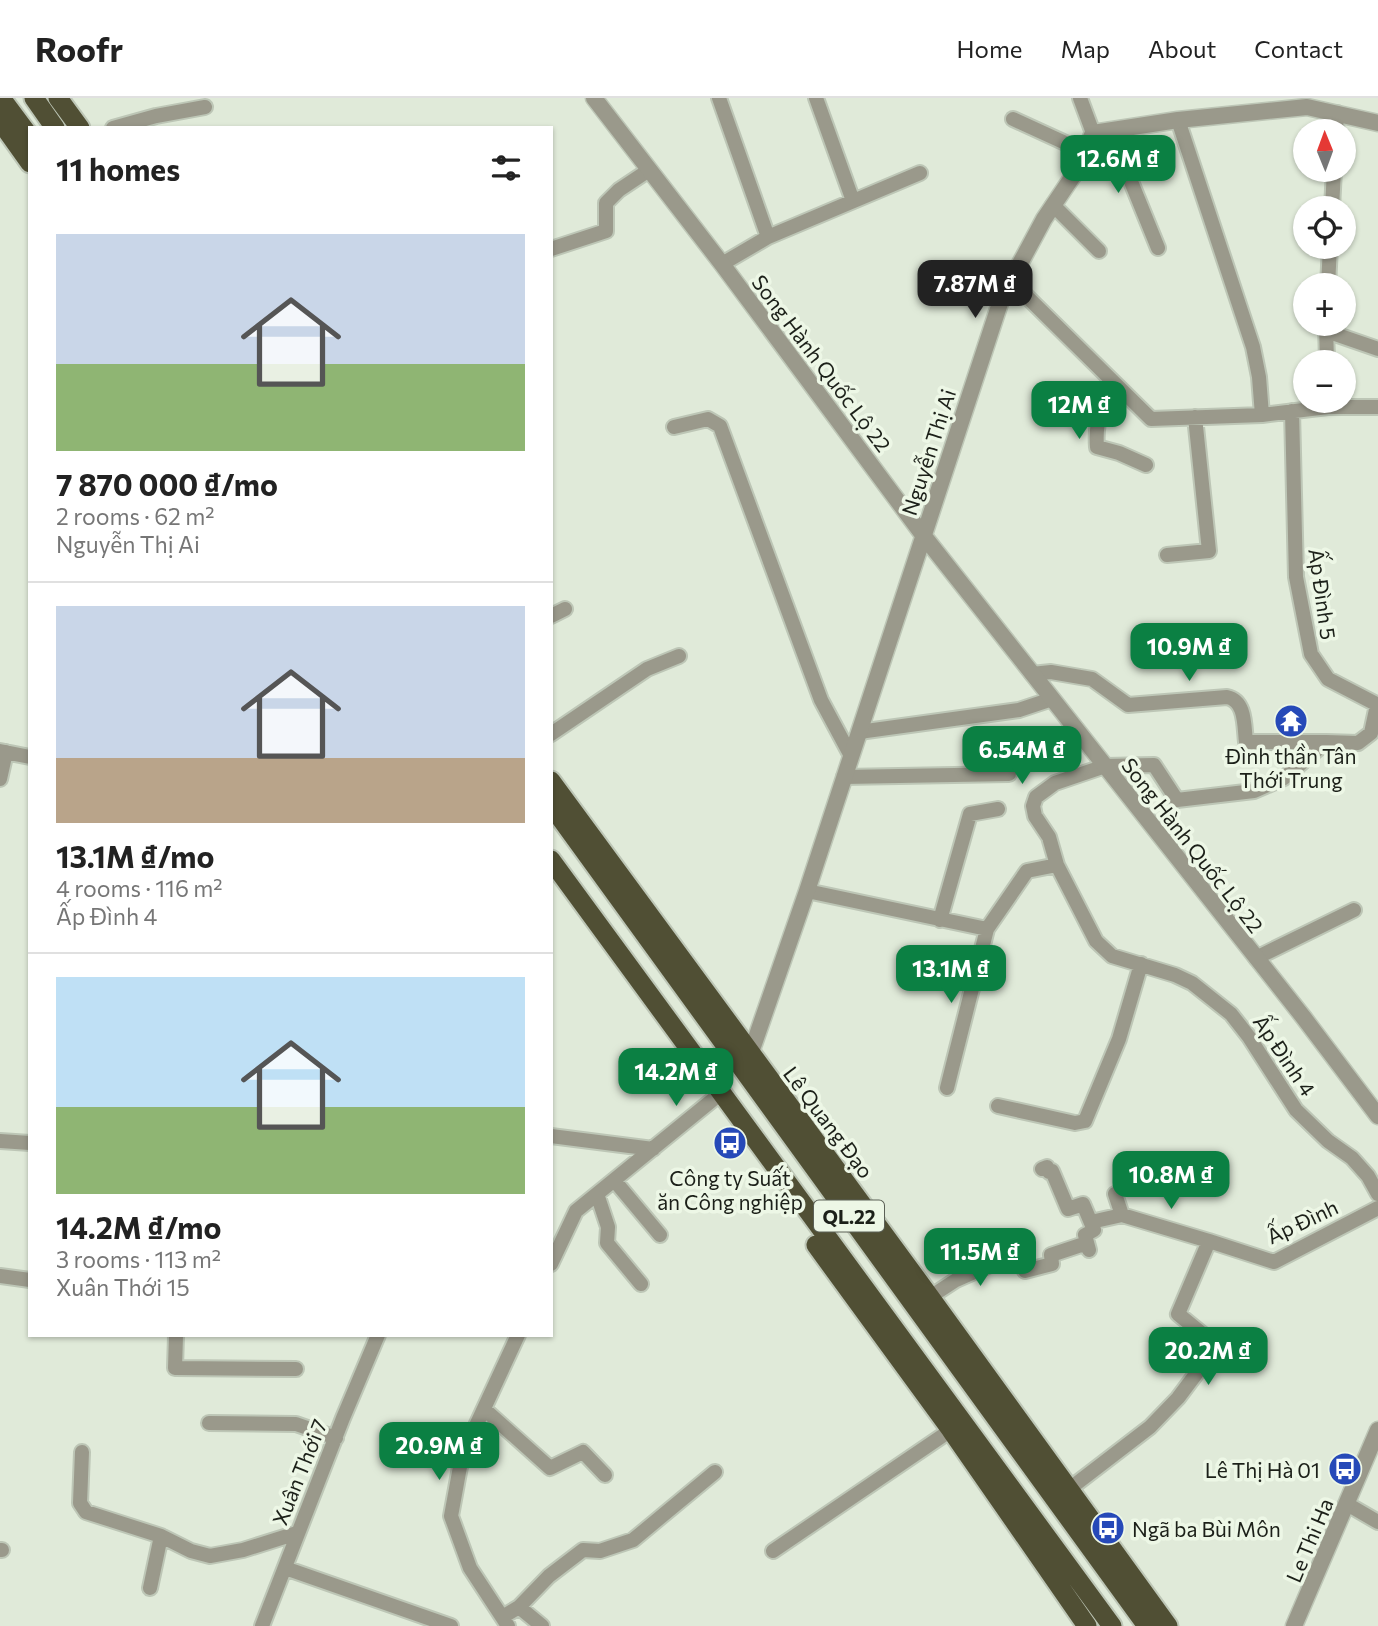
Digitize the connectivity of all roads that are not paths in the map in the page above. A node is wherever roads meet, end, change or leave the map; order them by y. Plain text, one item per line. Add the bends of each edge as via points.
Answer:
1 (1, 98) edge
2 (34, 98) edge
3 (58, 98) edge
4 (594, 98) edge
5 (719, 98) edge
6 (816, 98) edge
7 (1080, 98) edge
8 (1307, 103) edge
9 (205, 107) dead end
10 (1337, 113) junction
11 (1013, 119) dead end
12 (1337, 119) edge
13 (1178, 120) junction
14 (0, 121) edge
15 (1378, 124) edge
16 (54, 126) edge
17 (79, 126) edge
18 (120, 126) edge
19 (1110, 130) junction
20 (1093, 133) junction
21 (28, 134) edge
22 (1085, 152) junction
23 (28, 160) edge
24 (649, 170) junction
25 (919, 173) dead end
26 (853, 201) junction
27 (1053, 205) junction
28 (768, 237) junction
29 (553, 248) edge
30 (1158, 248) dead end
31 (1099, 251) dead end
32 (722, 264) junction
33 (1011, 281) junction
34 (1346, 336) edge
35 (1378, 349) edge
36 (1123, 391) junction
37 (1356, 406) edge
38 (1378, 407) edge
39 (1292, 411) joint
40 (1262, 415) junction
41 (1195, 417) junction
42 (674, 427) dead end
43 (1146, 466) dead end
44 (923, 535) junction
45 (1167, 555) dead end
46 (565, 608) dead end
47 (553, 615) edge
48 (679, 656) dead end
49 (1032, 674) junction
50 (1052, 699) junction
51 (1378, 705) edge
52 (859, 732) junction
53 (553, 733) edge
54 (1326, 742) junction
55 (3, 751) edge
56 (851, 755) junction
57 (28, 757) edge
58 (1105, 766) junction
59 (1009, 774) dead end
60 (844, 777) junction
61 (0, 779) edge
62 (553, 784) edge
63 (553, 808) edge
64 (998, 809) dead end
65 (553, 863) edge
66 (1057, 865) junction
67 (553, 886) edge
68 (807, 891) junction
69 (1353, 910) dead end
70 (940, 920) junction
71 (987, 929) junction
72 (1256, 958) junction
73 (1141, 964) junction
74 (747, 1064) junction
75 (947, 1088) dead end
76 (716, 1097) junction
77 (998, 1106) dead end
78 (1378, 1116) edge
79 (553, 1136) edge
80 (0, 1141) edge
81 (28, 1143) edge
82 (653, 1149) junction
83 (1042, 1169) dead end
84 (614, 1180) junction
85 (597, 1194) junction
86 (1115, 1194) dead end
87 (1378, 1194) edge
88 (1378, 1208) edge
89 (1122, 1215) junction
90 (1091, 1222) junction
91 (660, 1235) dead end
92 (1209, 1241) junction
93 (553, 1260) edge
94 (0, 1276) edge
95 (28, 1280) edge
96 (641, 1284) dead end
97 (930, 1297) junction
98 (176, 1337) edge
99 (377, 1337) edge
100 (517, 1337) edge
101 (1217, 1346) junction
102 (1245, 1364) dead end
103 (296, 1369) dead end
104 (484, 1409) junction
105 (209, 1423) dead end
106 (951, 1430) junction
107 (1378, 1430) edge
108 (336, 1438) junction
109 (82, 1452) dead end
110 (715, 1472) dead end
111 (605, 1475) dead end
112 (1068, 1490) junction
113 (1347, 1504) junction
114 (1378, 1522) edge
115 (298, 1533) junction
116 (161, 1536) junction
117 (774, 1551) dead end
118 (285, 1568) junction
119 (150, 1588) dead end
120 (519, 1607) junction
121 (506, 1621) edge
122 (262, 1626) edge
123 (451, 1626) edge
124 (542, 1626) edge
125 (1087, 1626) edge
126 (1112, 1626) edge
127 (1147, 1626) edge
128 (1168, 1626) edge
129 (1294, 1626) edge

1 - 21 highway
2 - 16 highway
3 - 17 highway
4 - 24 street, Song Hành Quốc Lộ 22
5 - 28 street
6 - 26 street
7 - 20 street
8 - 10 street
8 - 13 street
9 - 18 street
10 - 12 street
10 - 15 street
11 - 22 street
13 - 19 street
13 - 40 street via 1252,347
14 - 23 highway
19 - 20 street
19 - 30 street
20 - 22 street, Nguyễn Thị Ai
22 - 27 street, Nguyễn Thị Ai
24 - 29 street via 606,203 606,231
24 - 32 street, Song Hành Quốc Lộ 22
25 - 26 street
26 - 28 street
27 - 31 street
27 - 33 street, Nguyễn Thị Ai
28 - 32 street
32 - 44 street, Song Hành Quốc Lộ 22
33 - 36 street
33 - 44 street, Nguyễn Thị Ai
34 - 35 street
36 - 41 street via 1151,419
36 - 43 street via 1107,402 1096,426 1097,447
37 - 38 street
39 - 40 street
39 - 51 street, Ấp Đình 5 via 1296,577 1311,654 1328,679
40 - 41 street
41 - 45 street via 1209,551
42 - 56 street via 708,419 720,426 821,700
44 - 49 street, Song Hành Quốc Lộ 22
44 - 52 street, Nguyễn Thị Ai
46 - 47 street
48 - 53 street via 648,668
49 - 50 street, Song Hành Quốc Lộ 22
49 - 54 street via 1051,672 1092,680 1128,705 1227,697 1241,705 1246,742
50 - 52 street via 1019,710
50 - 58 street, Song Hành Quốc Lộ 22
51 - 54 street via 1371,733 1357,743
52 - 56 street, Nguyễn Thị Ai
54 - 58 street via 1284,778 1254,791 1177,800 1154,765
55 - 57 street
55 - 61 street
56 - 60 street, Nguyễn Thị Ai
58 - 66 street, Ấp Đình 4 via 1055,783 1036,797 1035,816 1049,837
58 - 72 street, Song Hành Quốc Lộ 22
59 - 60 street
60 - 68 street, Nguyễn Thị Ai
62 - 74 highway, Lê Quang Đạo / QL.22
63 - 74 highway, Lê Quang Đạo / QL.22
64 - 70 street via 970,814
65 - 76 highway, QL.22
66 - 71 street via 1027,871
66 - 73 street, Ấp Đình 4 via 1096,941 1112,956
67 - 76 highway, QL.22
68 - 70 street
68 - 74 street, Nguyễn Thị Ai
69 - 72 street
70 - 71 street
71 - 75 street
72 - 78 street, Song Hành Quốc Lộ 22
73 - 77 street via 1119,1039 1085,1121 1075,1124
73 - 87 street, Ấp Đình 4 via 1192,984 1231,1014 1296,1110 1352,1158
74 - 97 highway, Lê Quang Đạo / QL.22
74 - 127 highway, Lê Quang Đạo / QL.22
76 - 82 street
76 - 106 highway, QL.22
76 - 126 highway, QL.22
79 - 82 street
80 - 81 street
82 - 84 street
83 - 90 street via 1052,1171 1068,1209 1083,1204
84 - 85 street
84 - 91 street
85 - 93 street via 576,1211
85 - 96 street via 608,1227 607,1243
86 - 89 street
88 - 92 street, Ấp Đình via 1273,1262
89 - 90 street
89 - 92 street, Ấp Đình
90 - 97 street via 1094,1230 1085,1235 1088,1247 1051,1255 1052,1264 1025,1271 1017,1253
92 - 101 street via 1178,1314
94 - 95 street
97 - 112 highway, Lê Quang Đạo / QL.22
98 - 103 street via 175,1368
99 - 108 street, Xuân Thới 7
100 - 104 street
101 - 102 street
101 - 112 street via 1150,1427
104 - 111 street via 550,1468 583,1452
104 - 121 street via 462,1456 451,1516 470,1568
105 - 108 street via 296,1424
106 - 117 street
106 - 125 highway, QL.22
107 - 113 street, Le Thi Ha
108 - 115 street, Xuân Thới 7
109 - 116 street via 81,1508
110 - 120 street via 633,1540 600,1551 583,1550
112 - 128 highway, Lê Quang Đạo / QL.22
113 - 114 street
113 - 129 street, Le Thi Ha
115 - 116 street via 209,1556
115 - 118 street, Xuân Thới 7
116 - 119 street
118 - 122 street, Xuân Thới 7
118 - 123 street
120 - 121 street
120 - 124 street

